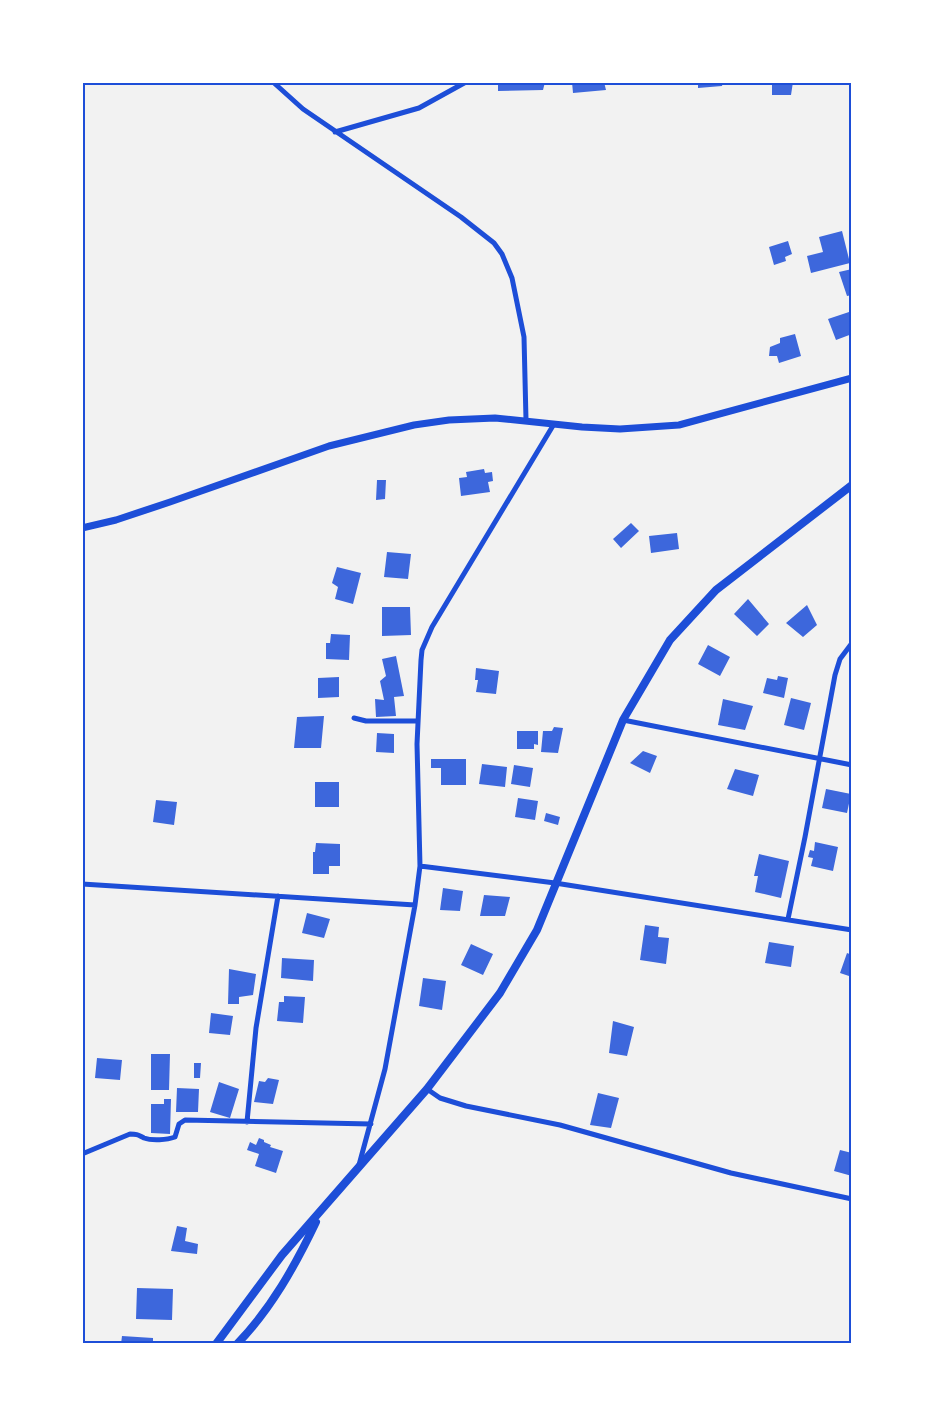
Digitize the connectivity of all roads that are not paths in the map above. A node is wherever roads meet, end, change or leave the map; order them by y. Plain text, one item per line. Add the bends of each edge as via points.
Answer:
1 (273, 82) edge
2 (466, 82) edge
3 (335, 132) junction
4 (852, 378) edge
5 (526, 420) junction
6 (554, 424) junction
7 (852, 484) edge
8 (82, 528) edge
9 (852, 644) edge
10 (354, 718) dead end
11 (623, 720) junction
12 (418, 721) junction
13 (820, 759) junction
14 (852, 765) edge
15 (420, 866) junction
16 (82, 884) edge
17 (555, 884) junction
18 (278, 896) junction
19 (415, 905) junction
20 (788, 919) junction
21 (852, 930) edge
22 (427, 1089) junction
23 (247, 1122) junction
24 (371, 1124) junction
25 (82, 1154) edge
26 (358, 1170) junction
27 (852, 1199) edge
28 (322, 1211) junction
29 (216, 1344) edge
30 (237, 1344) edge

1 - 3 street
2 - 3 street via 419,108
3 - 5 street via 461,217 502,254 512,278 524,337
4 - 6 street via 679,425 620,429
5 - 6 street
5 - 8 street via 449,420 392,429
6 - 12 street via 428,636 422,650
7 - 11 main road via 701,604 670,640
9 - 13 street via 840,659 835,675
10 - 12 street
11 - 13 street
11 - 17 main road
12 - 15 street
13 - 14 street
13 - 20 street
15 - 17 street
15 - 19 street
16 - 18 street
17 - 20 street
17 - 22 main road via 537,930 500,993
18 - 19 street
18 - 23 street via 258,1017
19 - 24 street
20 - 21 street
22 - 26 main road
22 - 27 street via 440,1098 466,1106 560,1125 731,1173
23 - 24 street
23 - 25 street via 185,1120 179,1124 175,1137 167,1140 130,1134
24 - 26 street
26 - 28 main road
28 - 29 main road via 282,1256
28 - 30 main road via 294,1268

